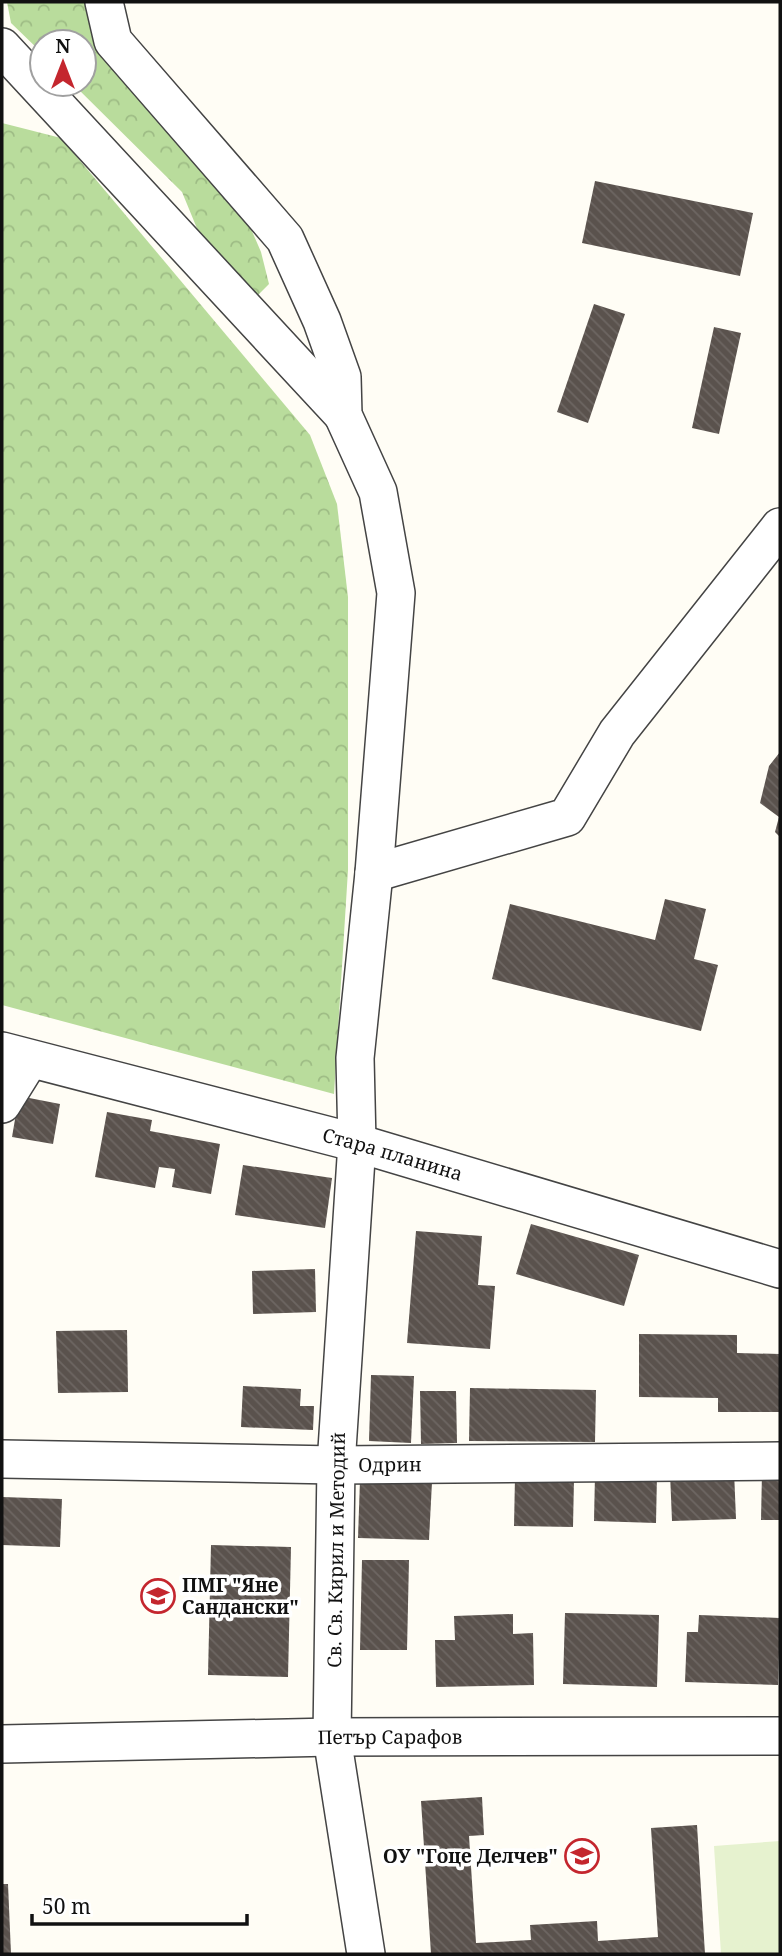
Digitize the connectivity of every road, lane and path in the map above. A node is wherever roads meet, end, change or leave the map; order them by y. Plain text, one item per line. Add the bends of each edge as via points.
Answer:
1 (104, 2) edge
2 (2, 47) edge
3 (343, 415) junction
4 (780, 527) edge
5 (374, 873) junction
6 (16, 1055) edge
7 (2, 1104) edge
8 (356, 1143) junction
9 (780, 1269) edge
10 (2, 1460) edge
11 (780, 1461) edge
12 (336, 1465) junction
13 (780, 1736) edge
14 (332, 1737) junction
15 (2, 1744) edge
16 (366, 1954) edge

1 - 3 street via 113,41 285,239 342,377
2 - 3 street
3 - 5 street, Св. Св. Кирил и Методий via 378,492 396,593
4 - 5 street via 617,733 567,817
5 - 8 street, Св. Св. Кирил и Методий via 355,1058
6 - 7 street
6 - 8 street, Стара планина
8 - 9 street, Стара планина
8 - 12 street, Св. Св. Кирил и Методий
10 - 12 street, Одрин
11 - 12 street, Одрин
12 - 14 street, Св. Св. Кирил и Методий
13 - 14 street, Петър Сарафов
14 - 15 street, Петър Сарафов
14 - 16 street, Св. Св. Кирил и Методий

